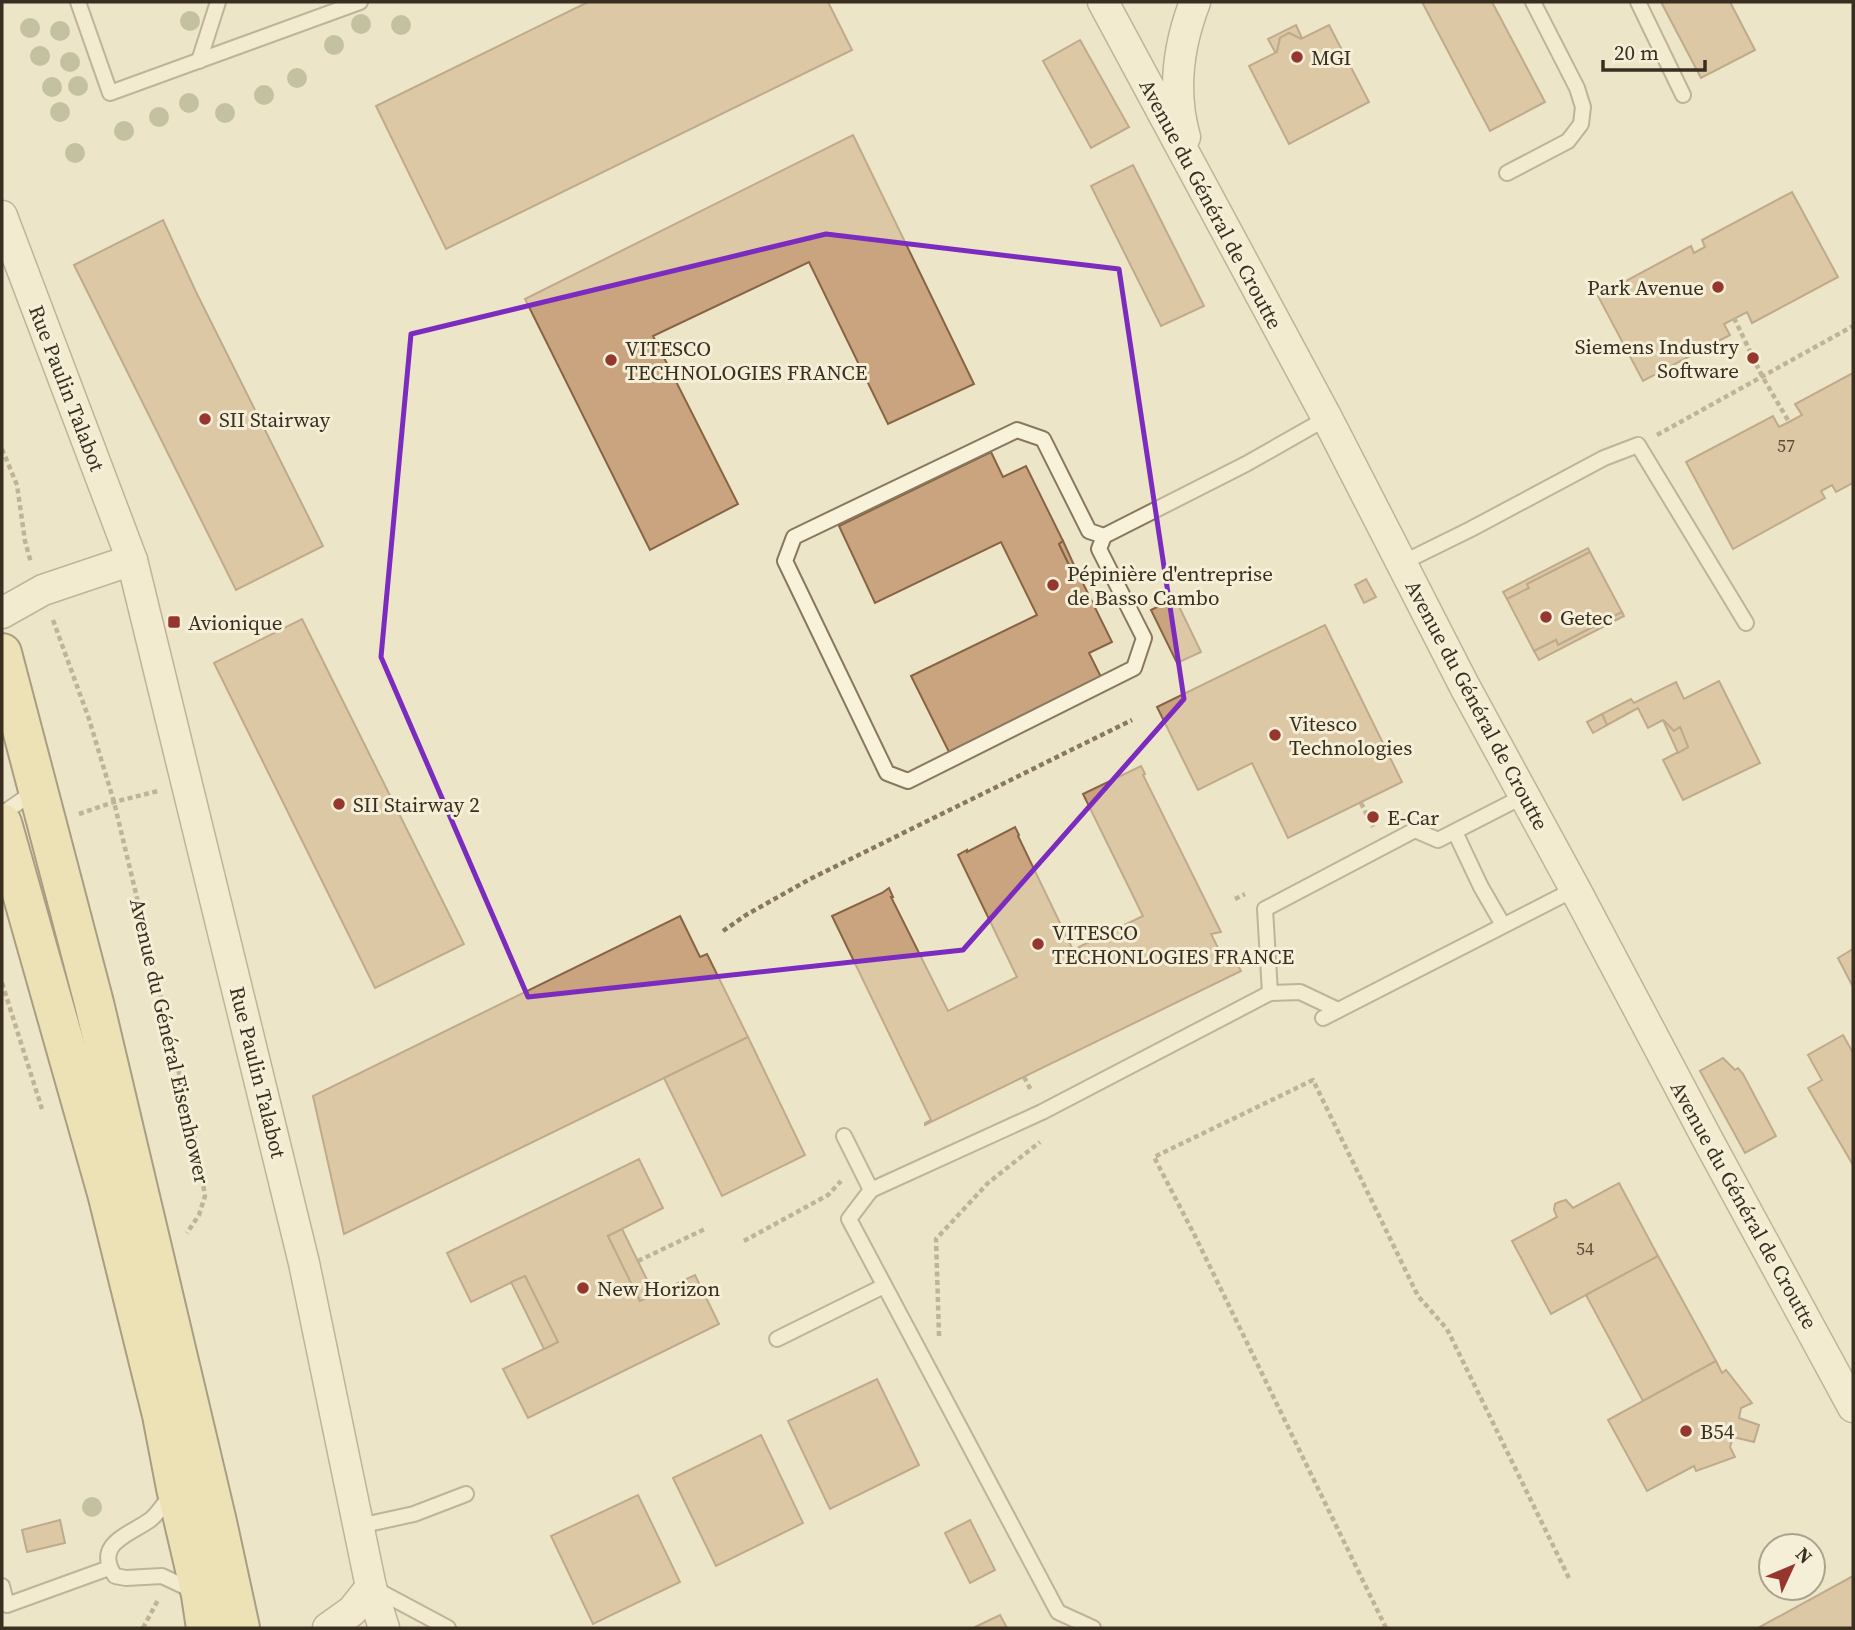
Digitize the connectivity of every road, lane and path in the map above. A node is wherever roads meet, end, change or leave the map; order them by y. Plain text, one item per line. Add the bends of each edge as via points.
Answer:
1 (78, 2) edge
2 (218, 2) edge
3 (360, 2) edge
4 (1103, 2) edge
5 (1195, 2) edge
6 (1533, 2) edge
7 (1638, 2) edge
8 (199, 61) junction
9 (1683, 96) dead end
10 (1194, 171) junction
11 (1507, 173) dead end
12 (2, 216) edge
13 (1734, 318) dead end
14 (1853, 326) edge
15 (1762, 376) junction
16 (1327, 418) junction
17 (1789, 422) dead end
18 (1637, 445) junction
19 (2, 449) edge
20 (1104, 536) junction
21 (132, 560) junction
22 (31, 562) dead end
23 (1402, 562) junction
24 (2, 613) edge
25 (52, 617) dead end
26 (1746, 623) dead end
27 (2, 653) edge
28 (1132, 720) dead end
29 (14, 733) edge
30 (37, 790) junction
31 (163, 790) dead end
32 (1524, 796) junction
33 (114, 802) junction
34 (1361, 803) dead end
35 (2, 814) edge
36 (2, 823) edge
37 (73, 824) dead end
38 (1373, 828) dead end
39 (1455, 832) junction
40 (1575, 889) junction
41 (1503, 925) junction
42 (723, 931) dead end
43 (1270, 993) junction
44 (1338, 1010) junction
45 (1322, 1018) dead end
46 (1024, 1077) dead end
47 (1042, 1112) junction
48 (844, 1136) dead end
49 (844, 1177) dead end
50 (871, 1190) junction
51 (707, 1228) dead end
52 (186, 1235) dead end
53 (744, 1241) dead end
54 (638, 1261) dead end
55 (884, 1286) junction
56 (777, 1339) dead end
57 (911, 1339) junction
58 (1853, 1407) edge
59 (176, 1489) junction
60 (467, 1494) dead end
61 (359, 1526) junction
62 (109, 1568) junction
63 (1569, 1578) dead end
64 (2, 1586) edge
65 (371, 1587) junction
66 (4, 1605) edge
67 (203, 1612) edge
68 (240, 1628) edge
69 (328, 1628) edge
70 (384, 1628) edge
71 (448, 1628) edge
72 (1093, 1628) edge
73 (1386, 1628) edge

1 - 8 lane via 110,93
2 - 8 lane
3 - 8 lane
4 - 10 street, Avenue du Général de Croutte
5 - 10 street via 1182,39 1178,81 1180,117
6 - 11 lane via 1577,88 1583,107 1581,124 1568,141
7 - 9 lane
10 - 16 street, Avenue du Général de Croutte
12 - 21 street, Rue Paulin Talabot
13 - 15 path
14 - 15 path
15 - 17 path
15 - 18 path
16 - 20 lane
16 - 23 street, Avenue du Général de Croutte
18 - 23 lane
18 - 26 lane
19 - 22 path via 17,485
20 - 20 lane via 1089,531 1043,439 1017,430 794,537 785,561 887,773 908,781 1134,668 1144,638 1099,550
21 - 24 street via 43,590
21 - 61 street, Rue Paulin Talabot via 304,1263
23 - 32 street, Avenue du Général de Croutte
25 - 33 path, Avenue du Général Eisenhower
27 - 29 main road
28 - 42 path via 810,879
29 - 30 main road
30 - 35 lane
30 - 68 main road via 94,1003
31 - 33 path
32 - 39 lane
32 - 40 street, Avenue du Général de Croutte
33 - 37 path via 78,814
33 - 52 path, Avenue du Général Eisenhower via 202,1174 205,1196
34 - 38 path
36 - 59 main road via 21,921 107,1194
39 - 41 lane
39 - 43 lane via 1438,840 1415,830 1265,909
40 - 41 lane
40 - 58 street, Avenue du Général de Croutte
41 - 44 lane
43 - 44 lane via 1300,992
43 - 47 lane
44 - 45 lane
46 - 47 path
47 - 50 lane
47 - 57 path via 1053,1131 988,1183 936,1239 939,1337
48 - 50 lane
49 - 53 path via 828,1195
50 - 55 lane via 849,1219
51 - 54 path
55 - 56 lane
55 - 57 lane
57 - 72 lane via 1058,1612
59 - 62 lane via 152,1518 111,1547 106,1556
59 - 67 main road
60 - 61 lane via 414,1514
61 - 65 street, Rue Paulin Talabot
62 - 66 lane
62 - 67 lane via 115,1576 126,1578 162,1576
63 - 73 path via 1447,1329 1418,1296 1313,1080 1154,1157
64 - 66 lane
65 - 69 street via 352,1611
65 - 70 street, Rue Paulin Talabot
65 - 71 lane

